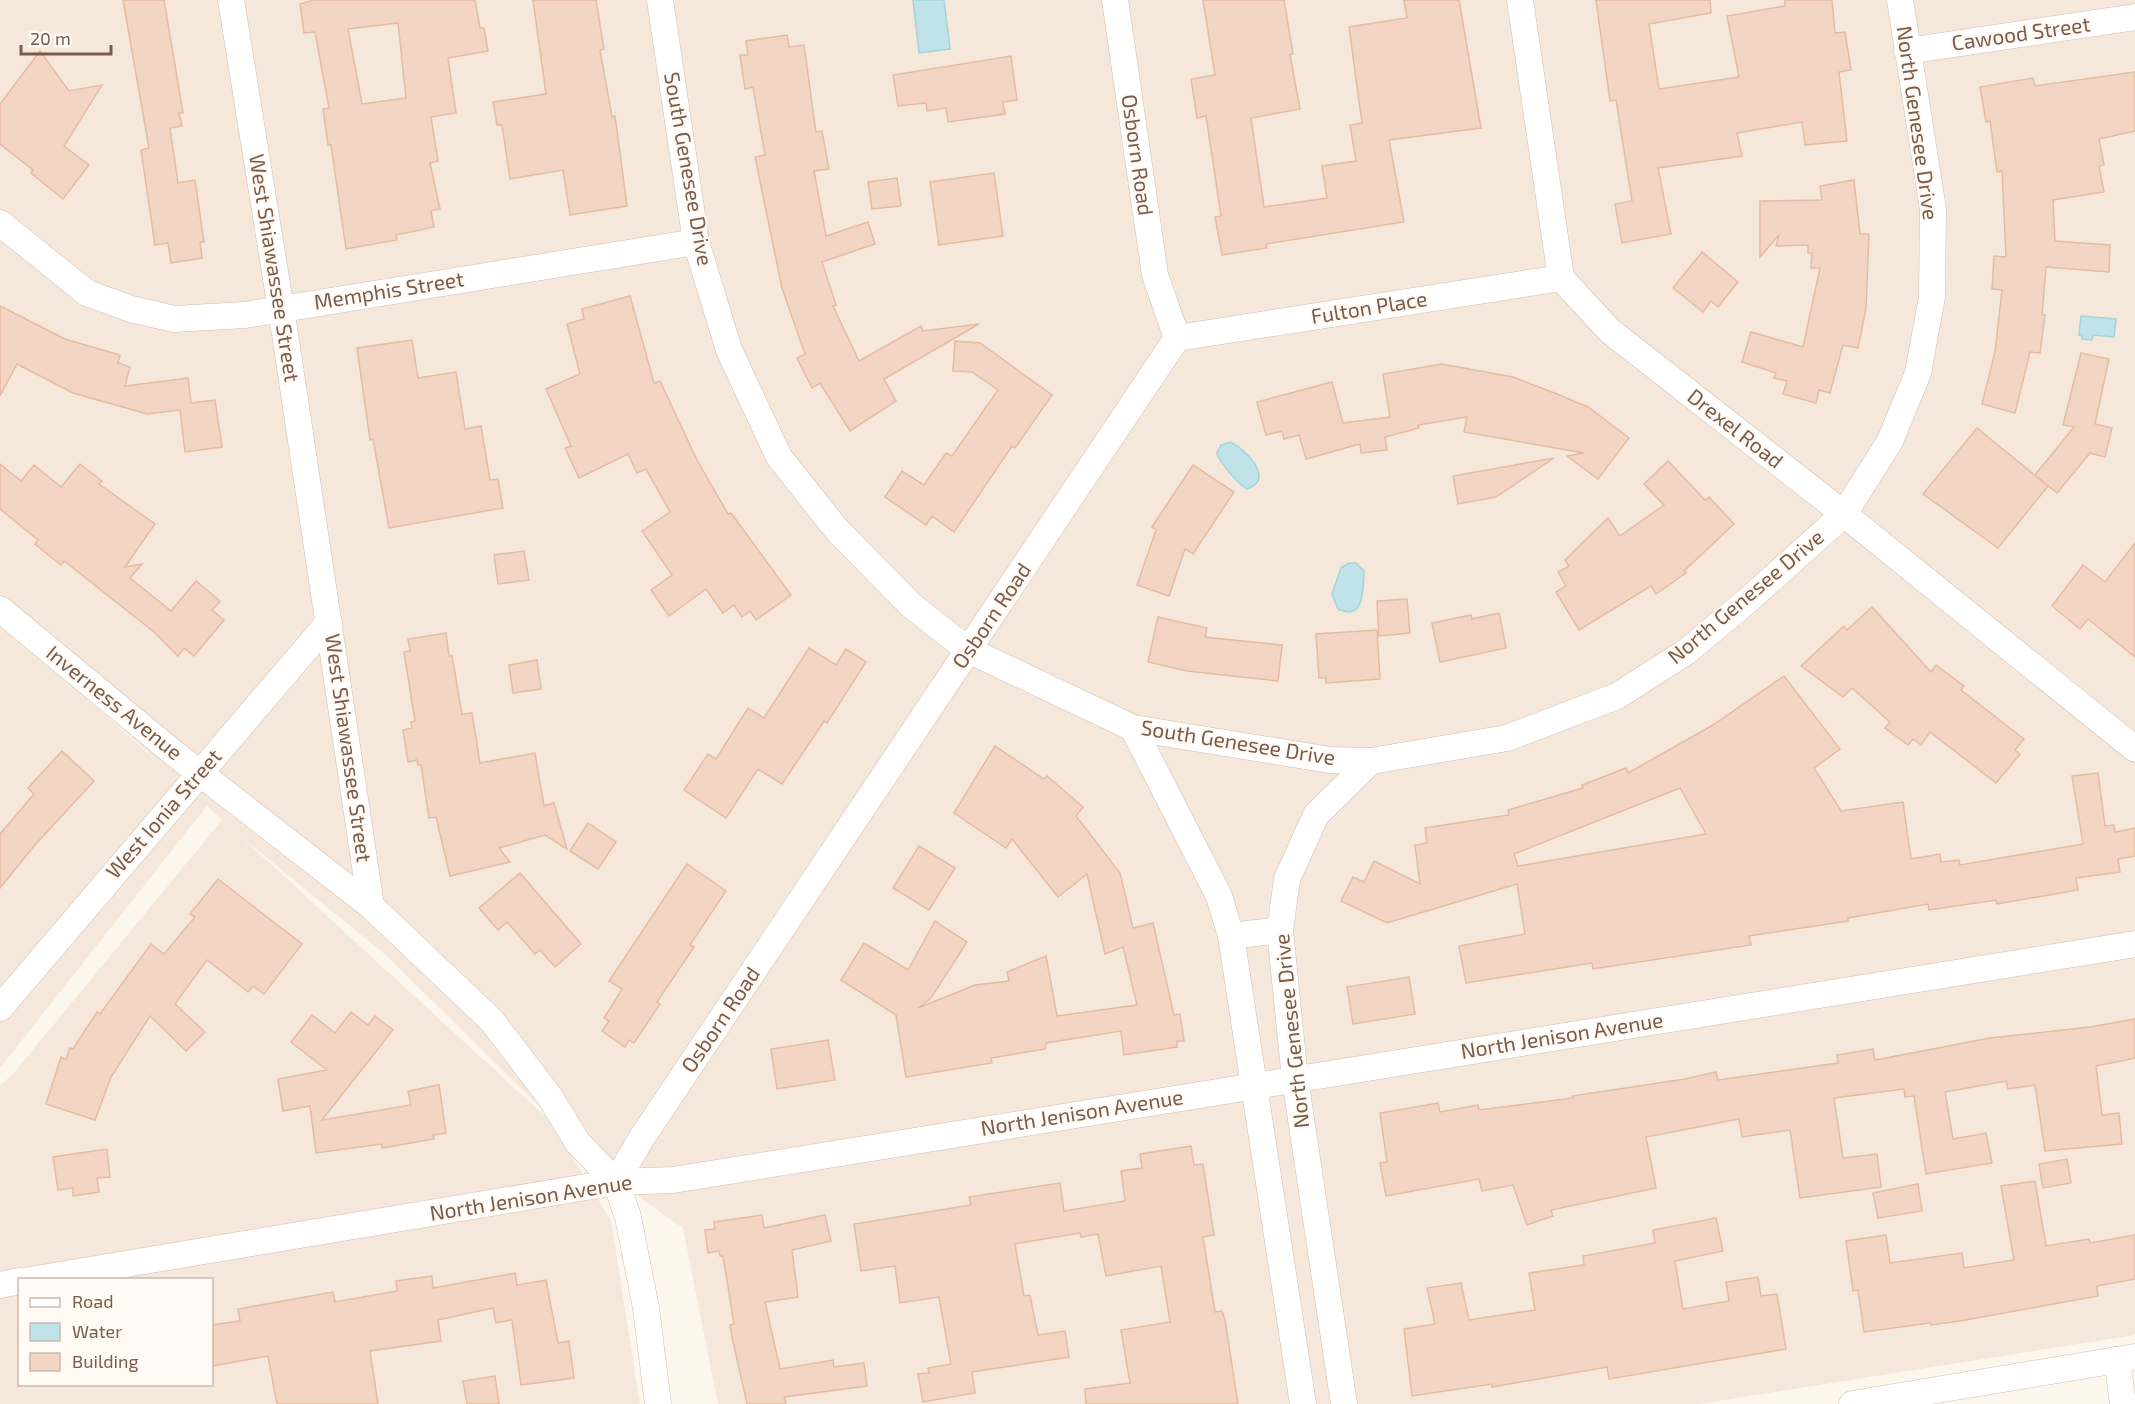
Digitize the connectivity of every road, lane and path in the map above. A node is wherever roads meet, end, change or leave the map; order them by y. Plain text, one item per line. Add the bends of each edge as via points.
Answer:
1 (231, 0) edge
2 (660, 0) edge
3 (1115, 0) edge
4 (1520, 0) edge
5 (1900, 0) edge
6 (2135, 17) edge
7 (1907, 51) junction
8 (0, 224) edge
9 (696, 242) junction
10 (1561, 278) junction
11 (281, 309) junction
12 (1177, 338) junction
13 (1844, 514) junction
14 (0, 609) edge
15 (329, 622) junction
16 (968, 650) junction
17 (1133, 728) junction
18 (2135, 749) edge
19 (1371, 761) junction
20 (200, 772) junction
21 (371, 906) junction
22 (1280, 930) junction
23 (1231, 936) junction
24 (2135, 945) edge
25 (0, 1008) edge
26 (1295, 1079) junction
27 (1256, 1085) junction
28 (616, 1182) junction
29 (42, 1278) edge
30 (18, 1281) edge
31 (0, 1285) edge
32 (2126, 1359) edge
33 (658, 1404) edge
34 (1303, 1404) edge
35 (1344, 1404) edge
36 (1852, 1404) edge
37 (2122, 1404) edge

1 - 11 street, West Shiawassee Street
2 - 9 street, South Genesee Drive
3 - 12 street, Osborn Road via 1155,275
4 - 10 street
5 - 7 street, North Genesee Drive
6 - 7 street, Cawood Street
7 - 13 street, North Genesee Drive via 1933,209 1932,297 1918,373 1894,431
8 - 11 street, Memphis Street via 87,293 131,309 174,319
9 - 11 street, Memphis Street
9 - 16 street, South Genesee Drive via 729,350 779,457 837,530 912,606
10 - 12 street, Fulton Place
10 - 13 street, Drexel Road via 1610,331
11 - 15 street, West Shiawassee Street
12 - 16 street, Osborn Road
13 - 18 street, Drexel Road
13 - 19 street, North Genesee Drive via 1686,652 1617,696 1507,738
14 - 20 street, Inverness Avenue
15 - 20 street, West Ionia Street
15 - 21 street, West Shiawassee Street
16 - 17 street, South Genesee Drive
16 - 28 street, Osborn Road
17 - 19 street, South Genesee Drive via 1330,760
17 - 23 street, North Genesee Drive via 1219,896
19 - 22 street, North Genesee Drive via 1316,814 1287,879
20 - 21 street, Inverness Avenue
20 - 25 street, West Ionia Street
21 - 28 street via 492,1021 550,1097 578,1143
22 - 23 street
22 - 26 street, North Genesee Drive
23 - 27 street, North Genesee Drive
24 - 26 street, North Jenison Avenue
26 - 27 street, North Jenison Avenue
26 - 35 street, North Genesee Drive
27 - 28 street, North Jenison Avenue via 674,1180
27 - 34 street, North Genesee Drive
28 - 29 street, North Jenison Avenue
28 - 33 street via 628,1217 646,1308
30 - 31 street
32 - 36 street
32 - 37 street

